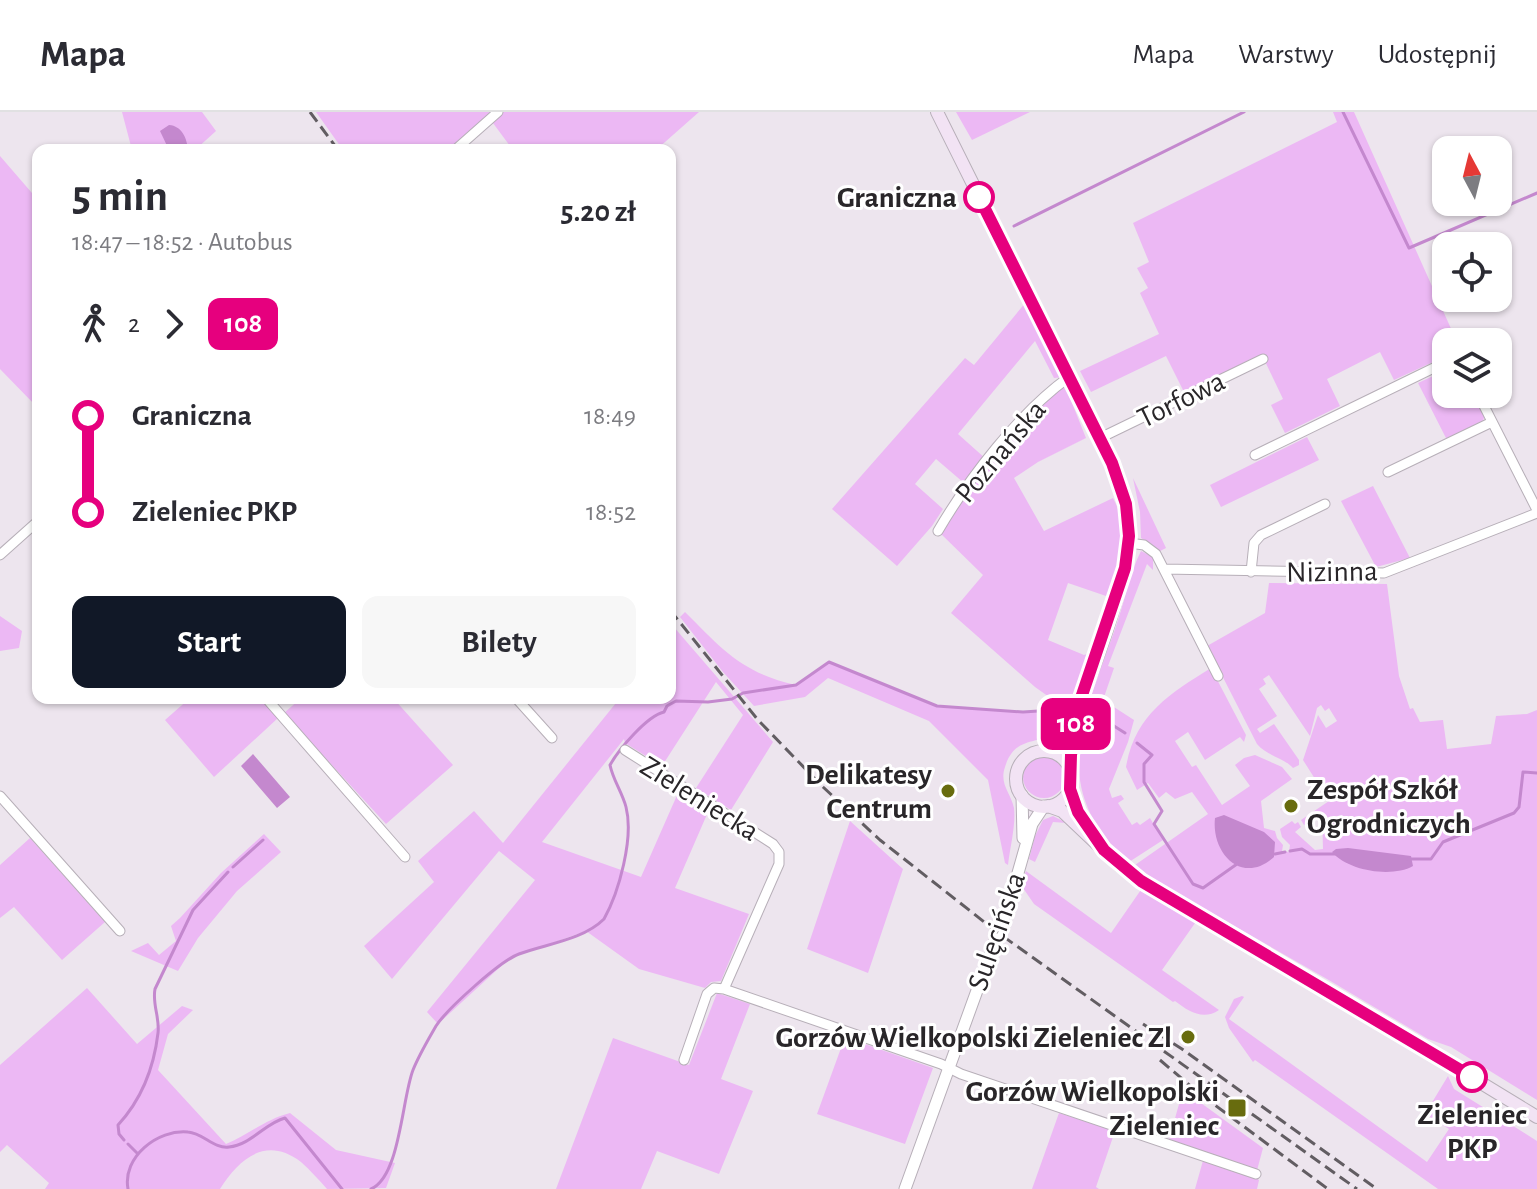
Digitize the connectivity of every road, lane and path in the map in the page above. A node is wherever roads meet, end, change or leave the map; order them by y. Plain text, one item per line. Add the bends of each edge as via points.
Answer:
1 (498, 112) edge
2 (937, 112) edge
3 (462, 144) edge
4 (1263, 359) dead end
5 (1432, 369) edge
6 (1069, 377) junction
7 (1485, 408) edge
8 (1492, 422) junction
9 (1100, 438) junction
10 (1255, 455) dead end
11 (1388, 472) dead end
12 (1325, 504) dead end
13 (1537, 511) edge
14 (32, 526) edge
15 (938, 531) dead end
16 (1129, 543) junction
17 (0, 555) edge
18 (1164, 569) junction
19 (1251, 572) junction
20 (1218, 676) dead end
21 (1081, 698) junction
22 (271, 704) edge
23 (521, 704) edge
24 (552, 738) dead end
25 (625, 750) dead end
26 (1043, 751) junction
27 (1071, 775) junction
28 (1070, 789) junction
29 (1022, 795) junction
30 (0, 796) edge
31 (1046, 806) junction
32 (1104, 850) junction
33 (1022, 854) junction
34 (405, 857) dead end
35 (120, 931) dead end
36 (724, 989) junction
37 (684, 1060) dead end
38 (949, 1068) junction
39 (1537, 1117) edge
40 (1256, 1174) dead end
41 (905, 1189) edge

1 - 3 street
2 - 6 main road, Poznańska
4 - 9 street, Torfowa
5 - 10 street
6 - 9 main road, Poznańska
6 - 15 street, Poznańska via 1043,396 959,495
7 - 8 street
8 - 11 street
8 - 13 street
9 - 16 main road, Poznańska via 1124,495
12 - 19 street via 1261,535 1254,543
13 - 19 street, Nizinna via 1384,573
14 - 17 street
16 - 18 street via 1149,547
16 - 21 main road, Poznańska via 1120,589
18 - 19 street, Nizinna
18 - 20 street
21 - 26 main road, Poznańska via 1063,733
21 - 27 main road, Poznańska
22 - 34 street
23 - 24 street
25 - 36 street, Zieleniecka via 779,852 779,864
26 - 27 main road via 1062,758
26 - 29 main road via 1020,765 1016,782
27 - 28 main road
28 - 31 main road via 1061,801
28 - 32 main road via 1078,812
29 - 31 main road
29 - 33 street, Sulęcińska
30 - 35 street
31 - 32 main road via 1062,811
31 - 33 street, Sulęcińska via 1032,824
32 - 39 main road via 1145,884
33 - 38 street, Sulęcińska
36 - 37 street via 707,994
36 - 38 street
38 - 40 street
38 - 41 street, Sulęcińska

